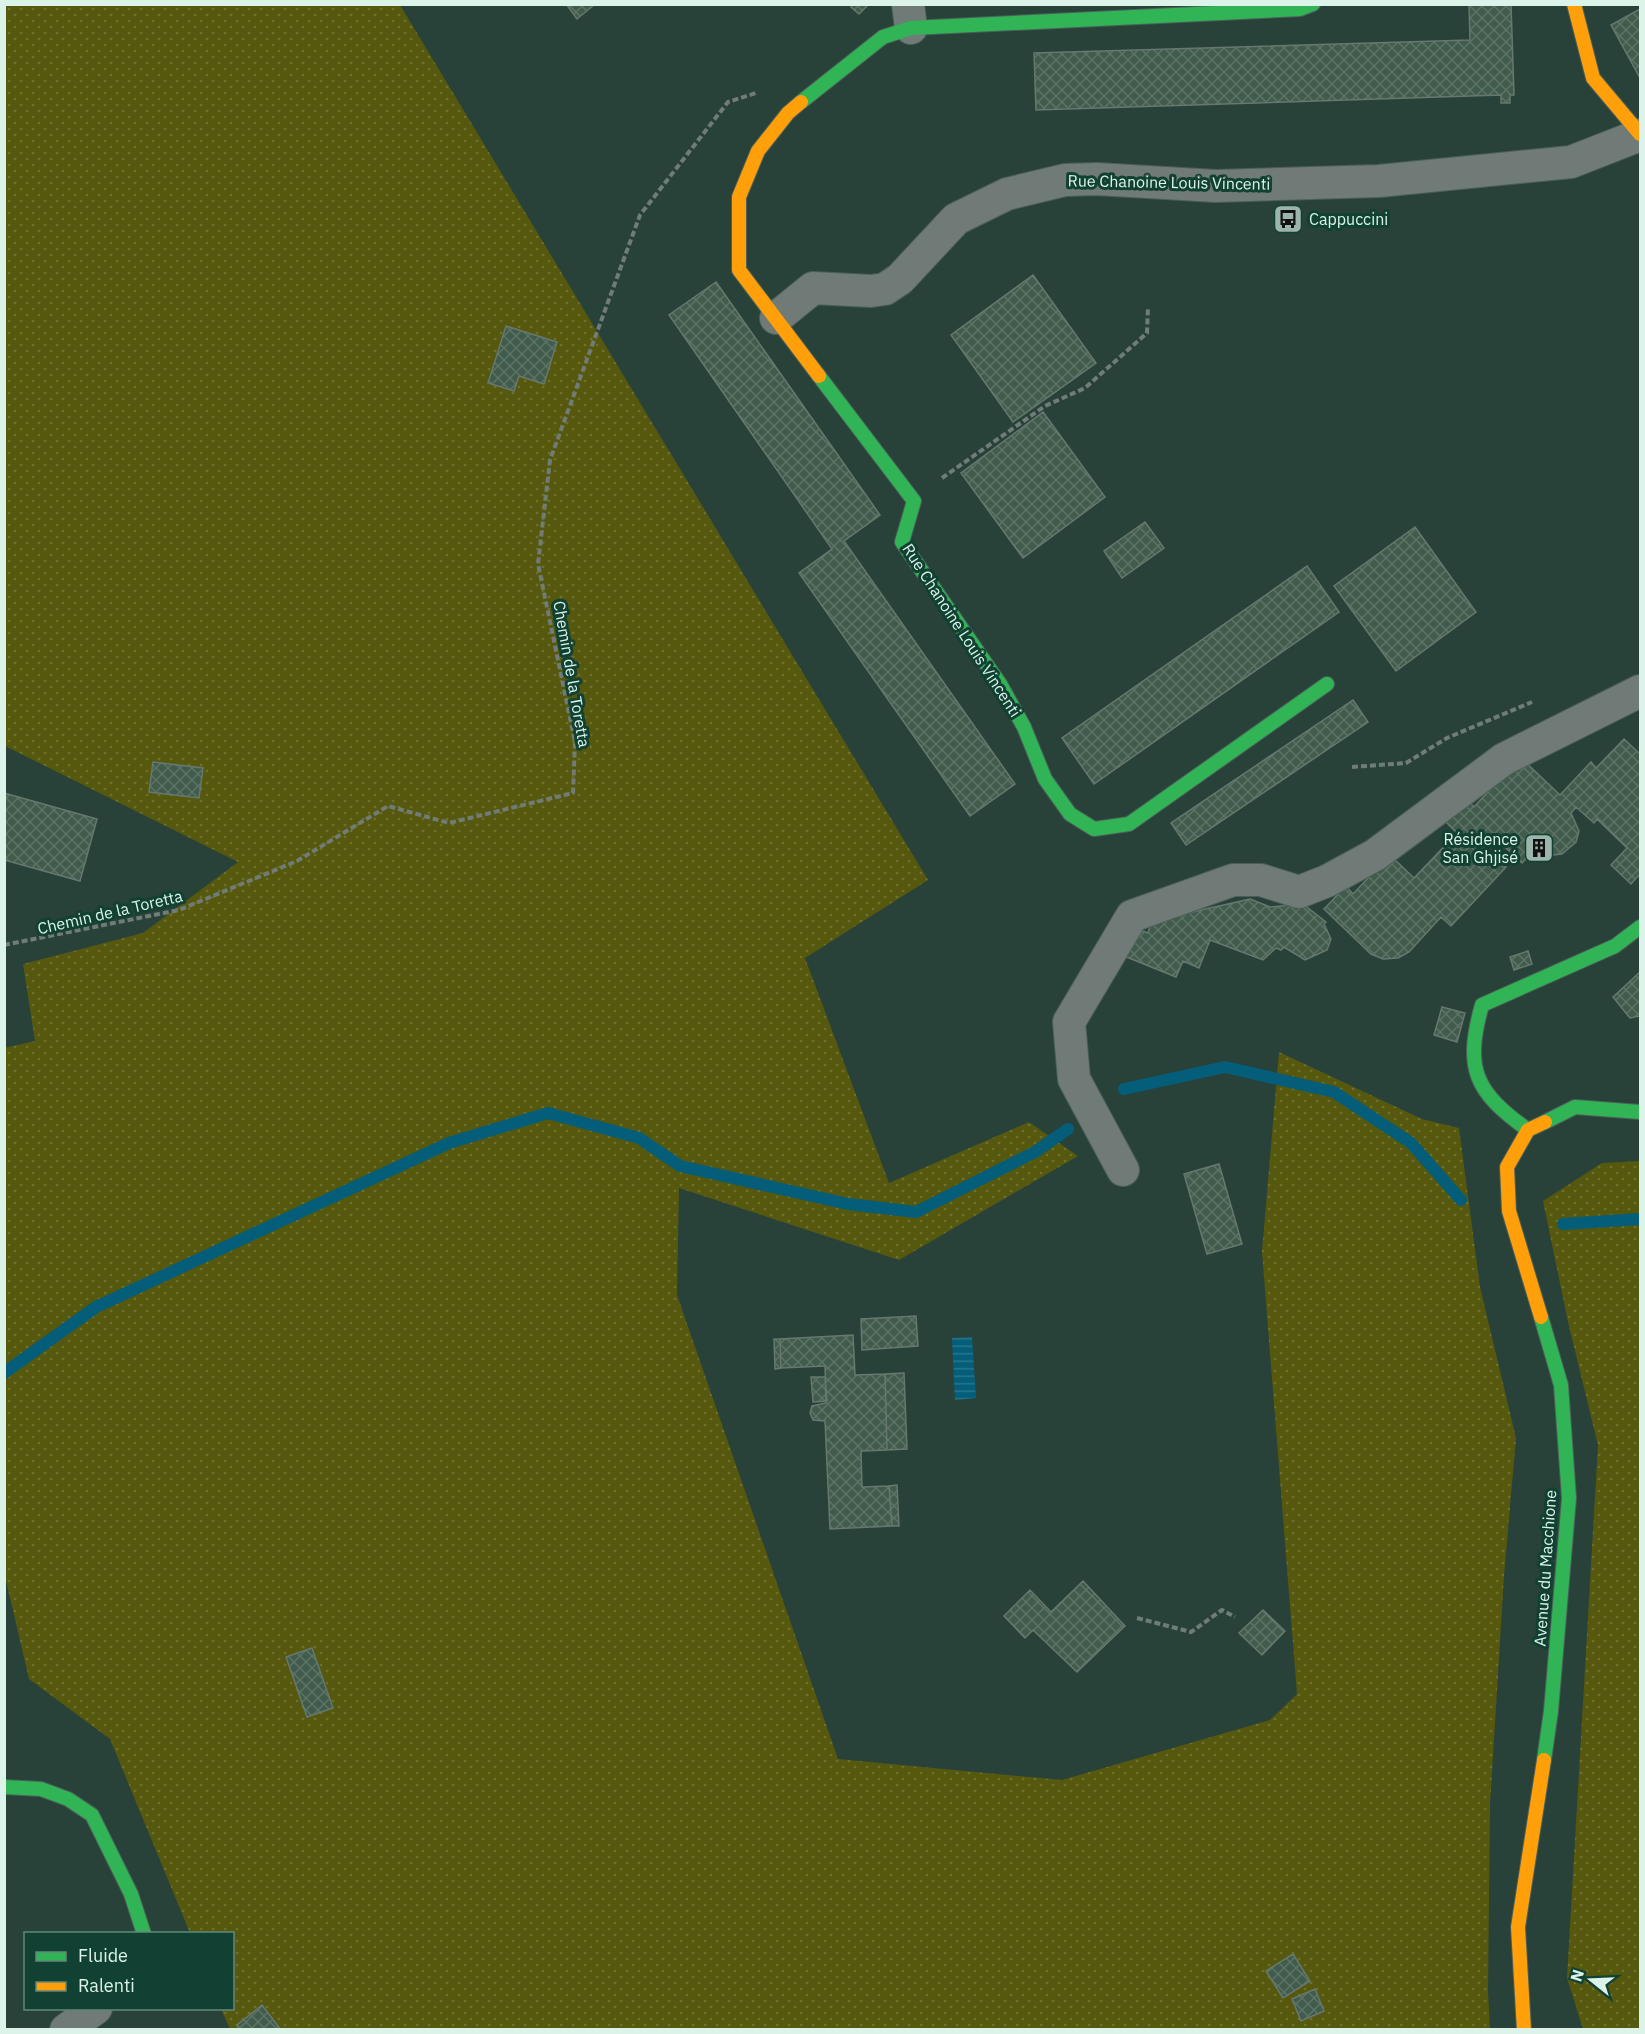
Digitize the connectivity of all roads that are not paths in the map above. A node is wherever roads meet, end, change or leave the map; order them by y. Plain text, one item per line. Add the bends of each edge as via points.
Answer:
1 (1313, 4) edge
2 (1574, 4) edge
3 (909, 16) edge
4 (1641, 134) edge
5 (776, 318) junction
6 (1327, 684) dead end
7 (1641, 691) edge
8 (1641, 927) edge
9 (1641, 1112) edge
10 (1528, 1130) junction
11 (1123, 1170) dead end
12 (4, 1787) edge
13 (143, 1932) edge
14 (93, 2010) edge
15 (66, 2030) edge
16 (1524, 2030) edge

1 - 3 street via 1300,9
2 - 4 street via 1593,78
3 - 5 street via 788,113 758,151 739,197 739,270
4 - 5 street, Rue Chanoine Louis Vincenti via 1571,162 1379,181 1216,186 1097,179 1036,186 1007,194 956,219 900,279 885,289 813,288
5 - 6 street, Rue Chanoine Louis Vincenti via 914,501 902,542 1000,684 1024,727 1045,779 1070,814 1094,829 1129,824
7 - 11 street via 1504,759 1375,855 1327,881 1299,892 1261,880 1233,880 1132,916 1069,1022 1074,1079
8 - 10 street via 1615,946 1482,1005 1472,1053 1483,1088 1493,1103
9 - 10 street via 1575,1107
10 - 16 street, Avenue du Macchione via 1507,1167 1509,1211 1561,1384 1569,1498 1551,1711 1518,1927
12 - 13 street via 41,1789 68,1799 92,1815 131,1894
14 - 15 street

